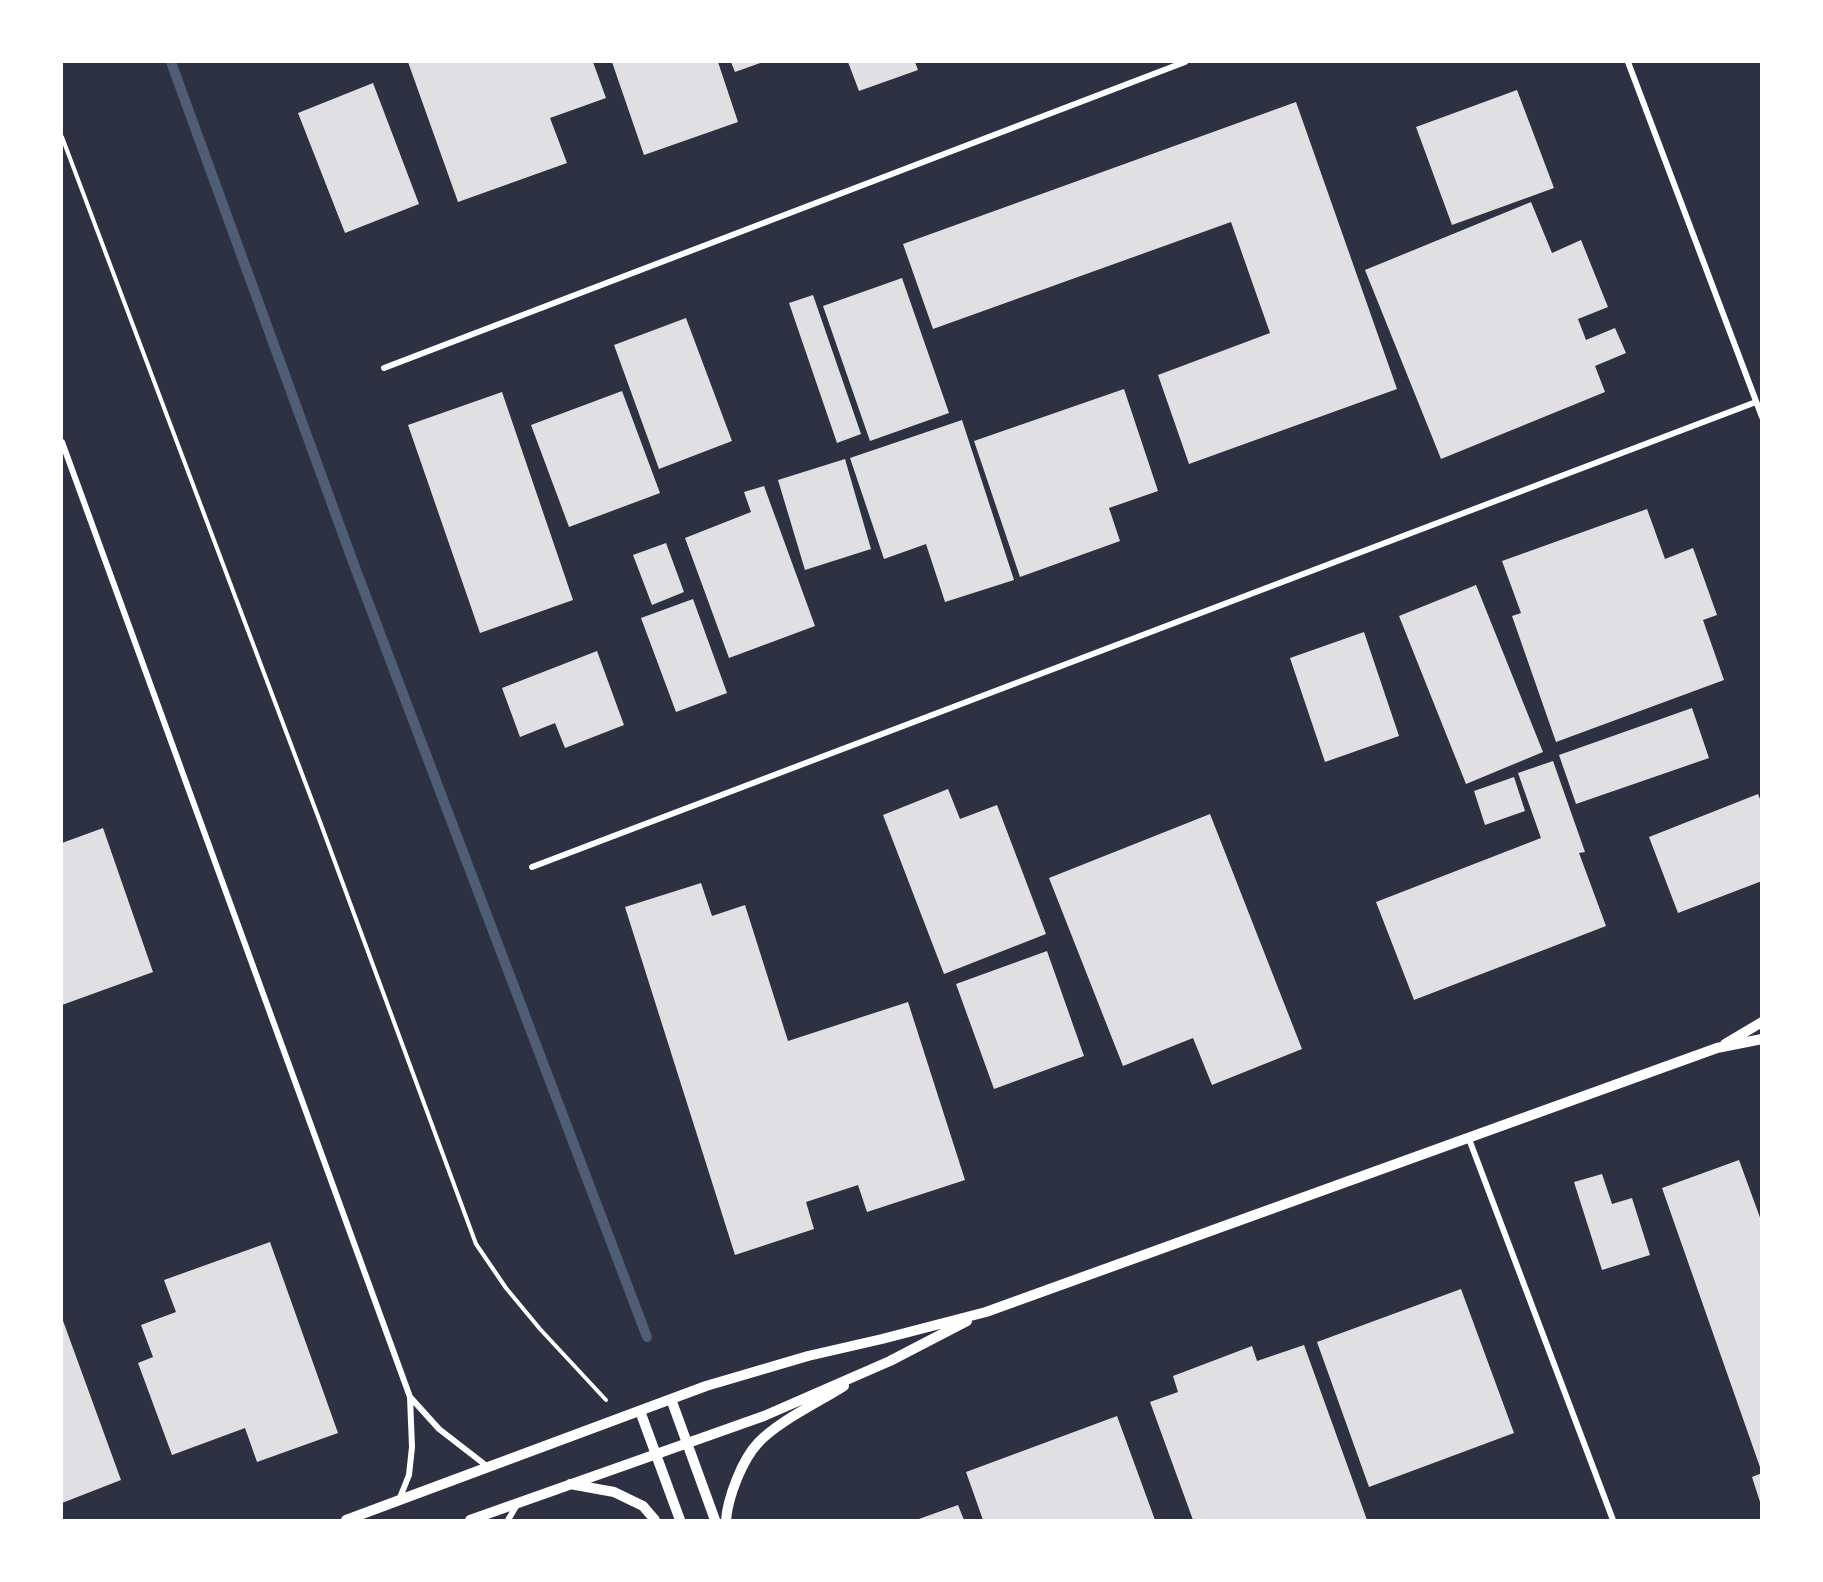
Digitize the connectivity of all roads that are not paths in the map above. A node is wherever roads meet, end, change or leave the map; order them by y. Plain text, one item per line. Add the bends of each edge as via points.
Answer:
1 (1185, 62) edge
2 (1628, 62) edge
3 (384, 368) dead end
4 (1756, 402) junction
5 (1761, 417) edge
6 (62, 442) edge
7 (532, 867) dead end
8 (1761, 1022) edge
9 (1761, 1039) edge
10 (1717, 1048) junction
11 (1469, 1139) junction
12 (986, 1312) junction
13 (883, 1363) junction
14 (410, 1397) junction
15 (670, 1399) junction
16 (640, 1411) junction
17 (686, 1443) junction
18 (655, 1454) junction
19 (488, 1467) junction
20 (569, 1484) junction
21 (399, 1500) junction
22 (519, 1502) junction
23 (346, 1521) edge
24 (470, 1521) edge
25 (508, 1521) edge
26 (655, 1521) edge
27 (680, 1521) edge
28 (715, 1521) edge
29 (726, 1521) edge
30 (1613, 1521) edge

1 - 3 street
2 - 4 street
4 - 5 street
4 - 7 street
6 - 14 street
8 - 10 street
9 - 10 street
10 - 11 street
11 - 12 street
11 - 30 street
12 - 13 street
12 - 15 street via 808,1356
13 - 17 street via 764,1416
13 - 29 street via 773,1430 757,1444 733,1491
14 - 19 street via 439,1429
14 - 21 street via 412,1447 409,1475
15 - 16 street
15 - 17 street
16 - 18 street
16 - 19 street
17 - 18 street
17 - 28 street
18 - 20 street
18 - 27 street
19 - 21 street
20 - 22 street
20 - 26 street via 614,1492 643,1506
21 - 23 street
22 - 24 street
22 - 25 street

